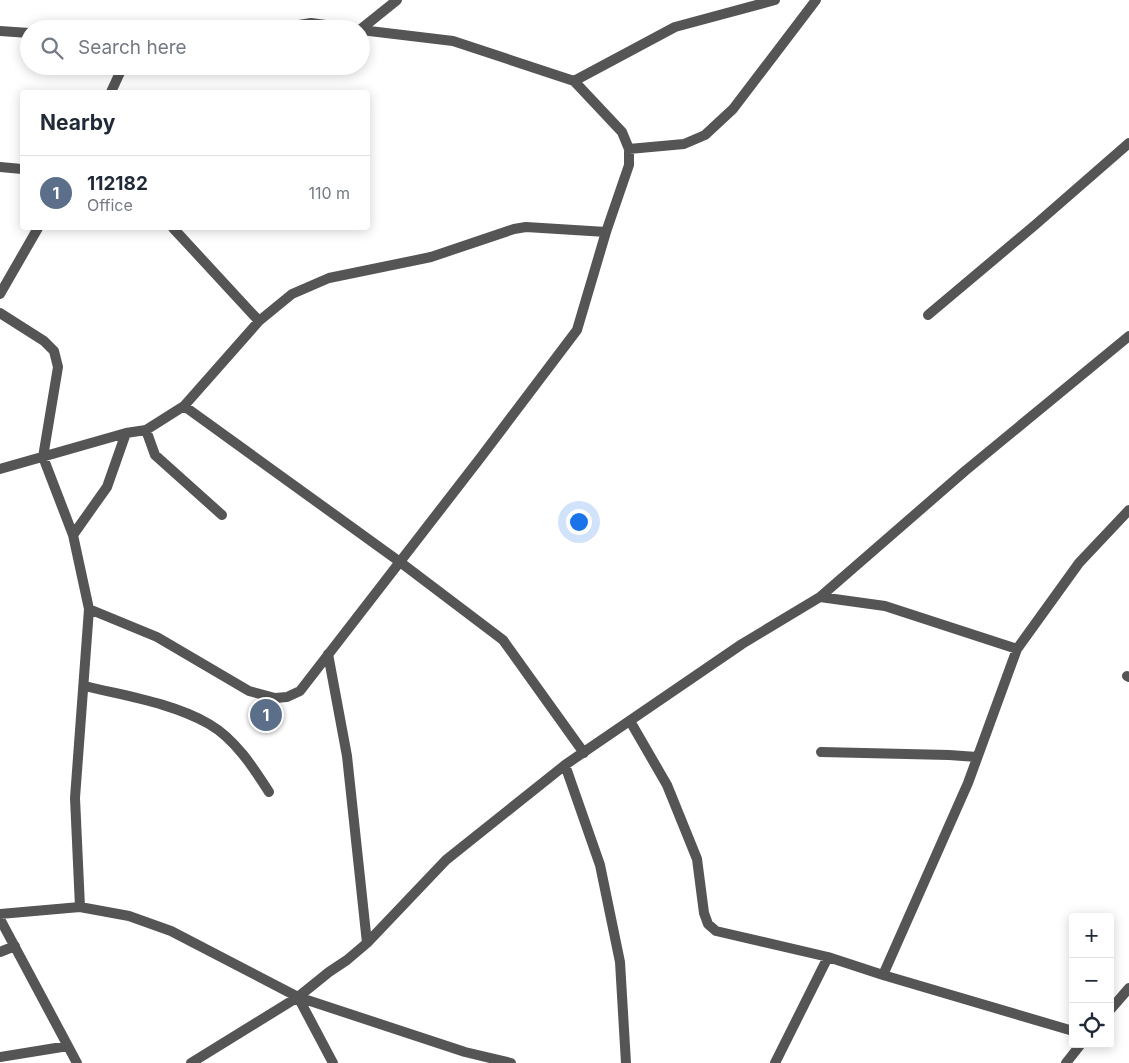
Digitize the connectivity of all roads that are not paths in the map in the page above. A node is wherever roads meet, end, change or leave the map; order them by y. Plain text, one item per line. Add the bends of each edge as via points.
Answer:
1 (397, 0) edge
2 (775, 0) edge
3 (816, 0) edge
4 (370, 22) edge
5 (0, 31) edge
6 (370, 31) edge
7 (20, 32) edge
8 (118, 75) edge
9 (574, 81) junction
10 (112, 90) edge
11 (1129, 143) edge
12 (629, 149) junction
13 (0, 167) edge
14 (20, 169) edge
15 (37, 230) edge
16 (174, 230) edge
17 (606, 232) junction
18 (0, 294) edge
19 (0, 312) edge
20 (928, 315) dead end
21 (259, 321) junction
22 (1129, 336) edge
23 (184, 406) junction
24 (146, 430) junction
25 (126, 432) junction
26 (43, 457) junction
27 (0, 469) edge
28 (1129, 510) edge
29 (222, 516) dead end
30 (73, 535) junction
31 (400, 562) junction
32 (820, 597) junction
33 (89, 609) junction
34 (1017, 649) junction
35 (328, 654) junction
36 (84, 686) junction
37 (630, 721) junction
38 (821, 752) dead end
39 (584, 753) junction
40 (977, 757) junction
41 (565, 765) junction
42 (270, 792) dead end
43 (80, 907) junction
44 (0, 914) edge
45 (0, 919) edge
46 (367, 943) junction
47 (15, 946) junction
48 (0, 952) edge
49 (828, 957) junction
50 (883, 975) junction
51 (1129, 988) edge
52 (298, 997) junction
53 (1114, 1005) edge
54 (1069, 1031) edge
55 (68, 1046) junction
56 (1078, 1048) edge
57 (0, 1057) edge
58 (77, 1063) edge
59 (191, 1063) edge
60 (333, 1063) edge
61 (511, 1063) edge
62 (626, 1063) edge
63 (775, 1063) edge
64 (1066, 1063) edge

1 - 4 street
2 - 9 street via 676,26
3 - 12 street via 733,109 705,135 684,144
5 - 7 street
6 - 9 street via 453,41
8 - 10 street
9 - 12 street via 622,132
11 - 20 street
12 - 17 street via 628,165
13 - 14 street
15 - 18 street
16 - 21 street
17 - 21 street via 514,229 431,257 329,278 292,294
17 - 31 street via 577,330
19 - 26 street via 54,351 58,367
21 - 23 street
22 - 32 street via 965,471
23 - 24 street
23 - 31 street
24 - 25 street
24 - 29 street via 155,455
25 - 26 street
25 - 30 street via 107,486
26 - 27 street
26 - 30 street
28 - 34 street via 1079,562
30 - 33 street
31 - 35 street
31 - 39 street via 503,640
32 - 34 street via 885,606
32 - 37 street via 742,644
33 - 35 street via 157,638 249,691 275,698 300,691
33 - 36 street
34 - 40 street
35 - 46 street via 347,756
36 - 42 street via 183,711 210,725 250,763
36 - 43 street via 76,798
37 - 39 street
37 - 49 street via 667,785 697,859 708,924 716,931
38 - 40 street
39 - 41 street
40 - 50 street
41 - 46 street via 446,860
41 - 62 street via 600,864 616,942
43 - 44 street
43 - 52 street via 129,916 171,931
45 - 47 street
46 - 52 street
47 - 48 street
47 - 55 street
49 - 50 street
49 - 63 street
50 - 54 street
51 - 53 street
52 - 59 street
52 - 60 street
52 - 61 street via 465,1052
55 - 57 street
55 - 58 street
56 - 64 street

